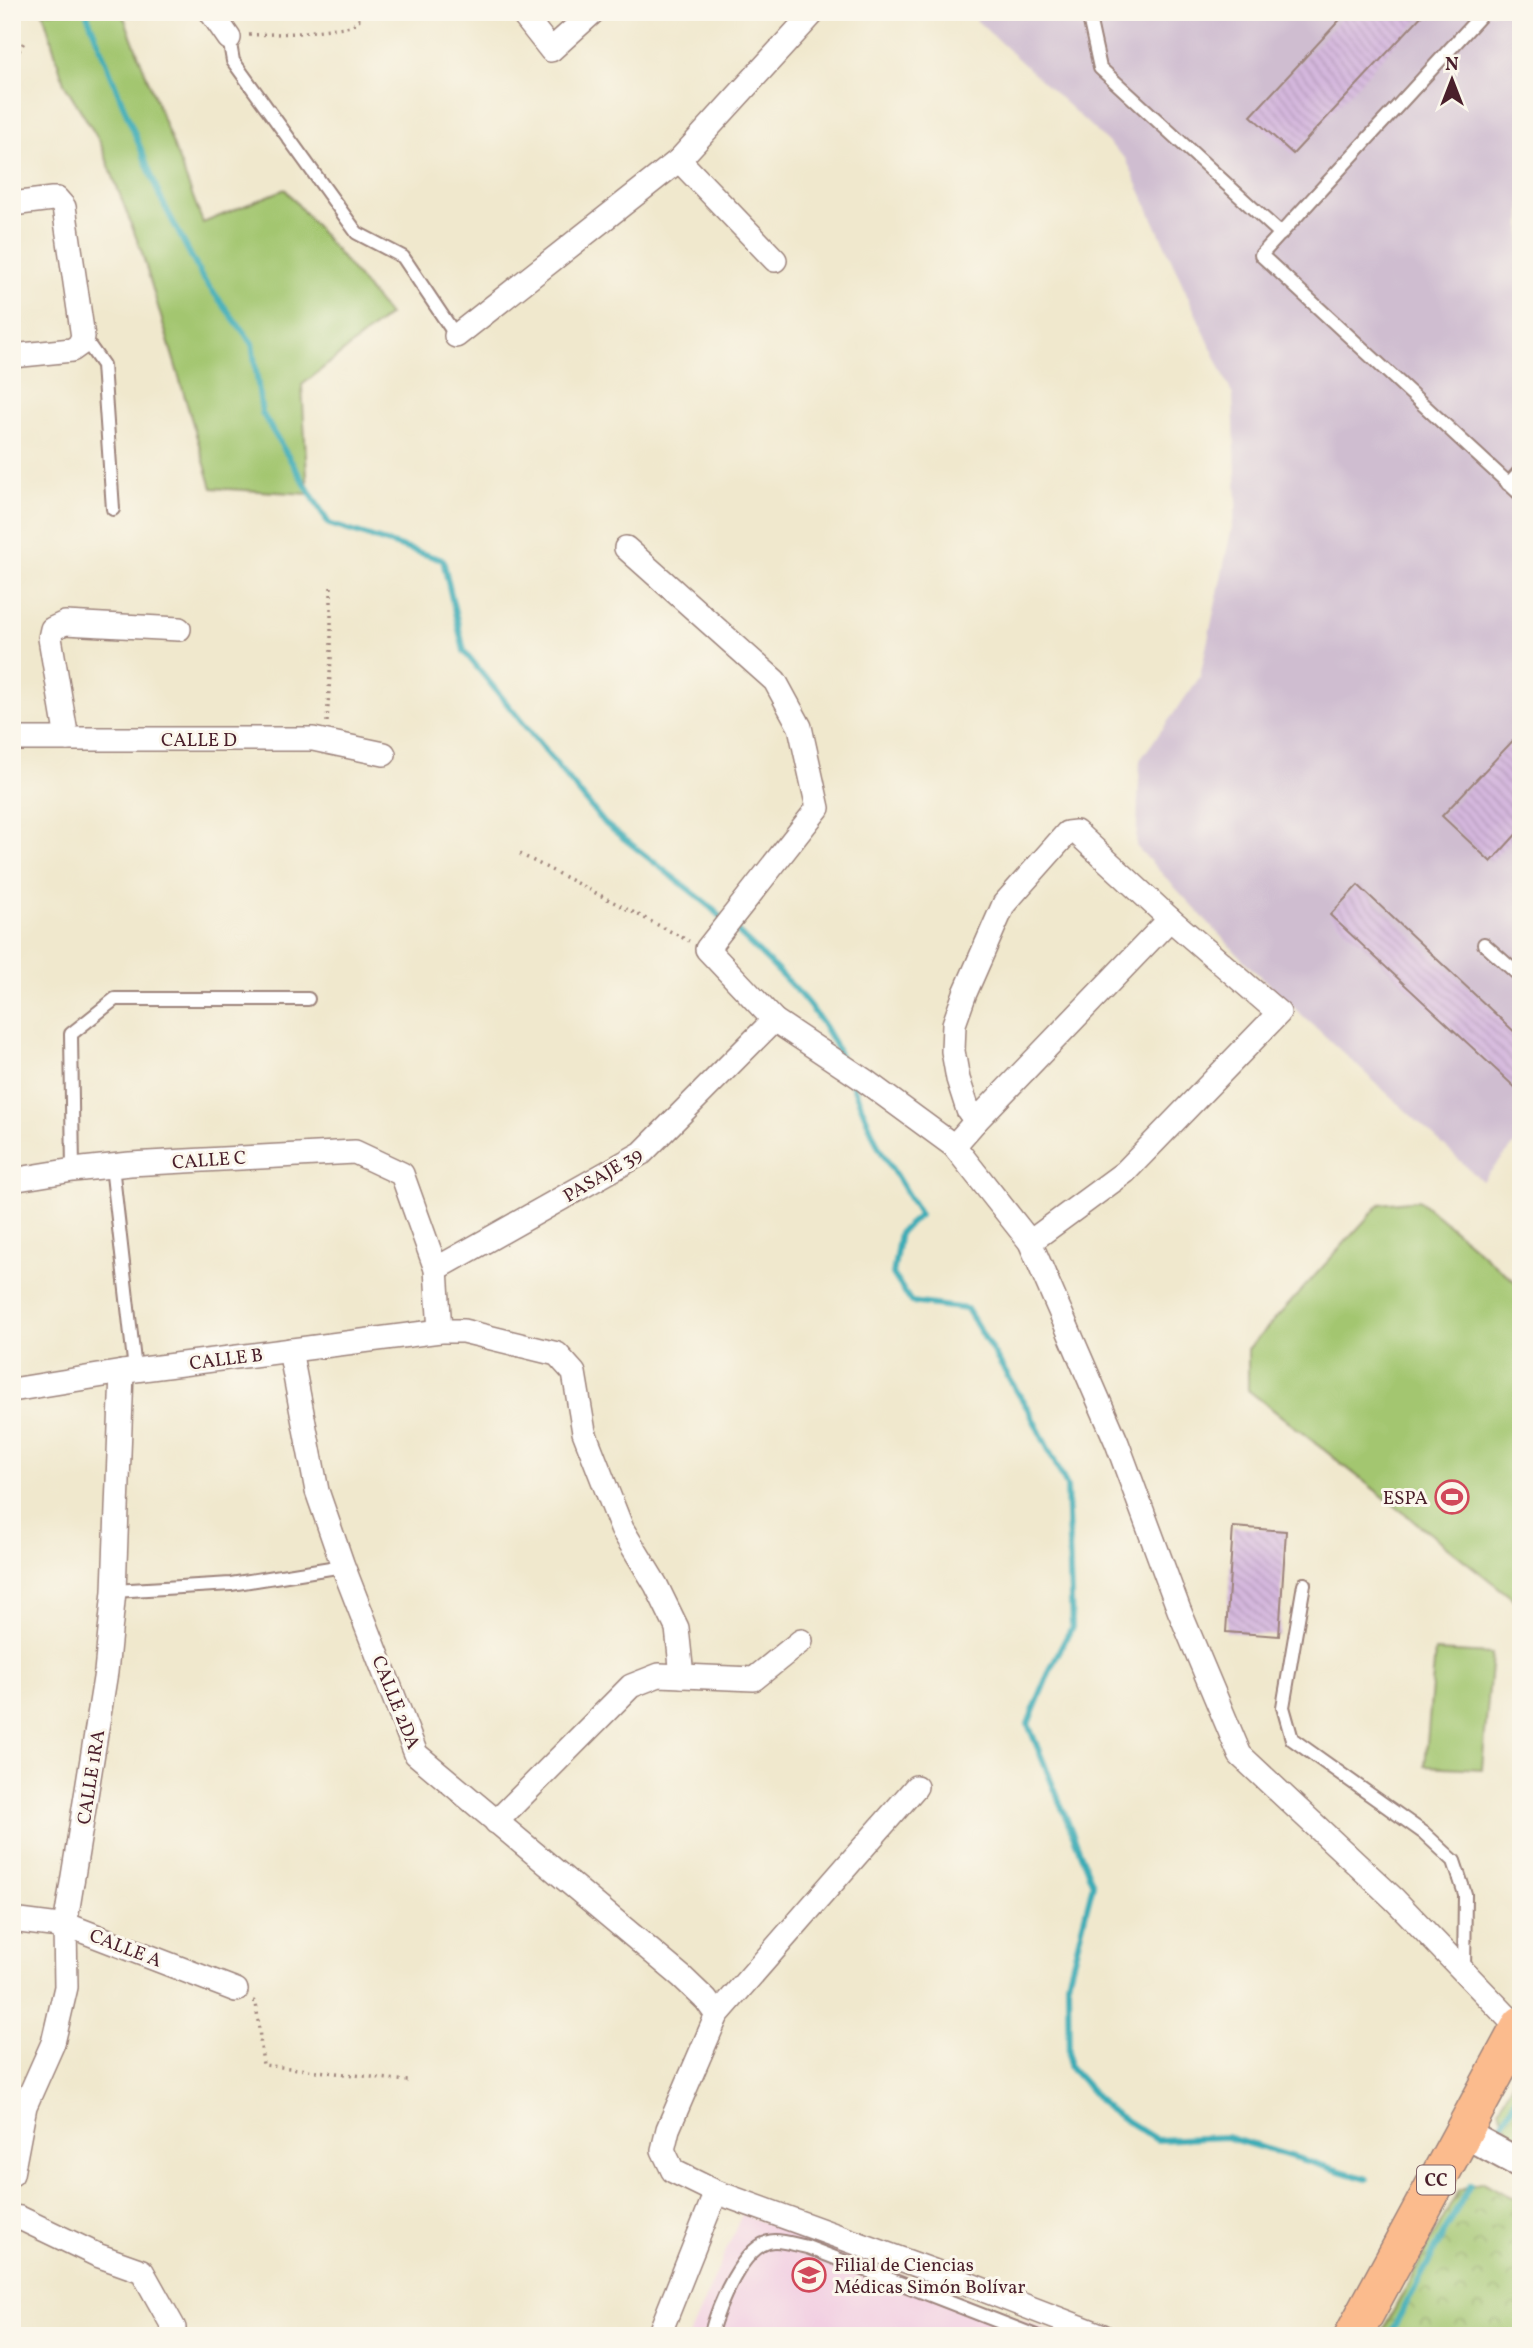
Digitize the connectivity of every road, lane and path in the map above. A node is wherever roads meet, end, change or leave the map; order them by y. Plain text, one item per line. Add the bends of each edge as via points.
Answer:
1 (211, 12) edge
2 (368, 12) edge
3 (521, 12) edge
4 (593, 12) edge
5 (814, 12) edge
6 (1093, 12) edge
7 (1484, 12) edge
8 (229, 37) junction
9 (24, 42) dead end
10 (12, 63) edge
11 (679, 160) junction
12 (12, 204) edge
13 (1281, 234) junction
14 (775, 260) dead end
15 (456, 336) joint
16 (83, 337) junction
17 (12, 356) edge
18 (1521, 470) edge
19 (1508, 484) junction
20 (1521, 495) edge
21 (113, 509) dead end
22 (626, 548) dead end
23 (331, 584) dead end
24 (178, 629) dead end
25 (12, 739) edge
26 (67, 739) junction
27 (326, 742) junction
28 (384, 754) dead end
29 (520, 855) dead end
30 (1170, 919) junction
31 (1484, 944) dead end
32 (707, 949) junction
33 (1521, 977) edge
34 (308, 999) dead end
35 (774, 1020) junction
36 (976, 1121) junction
37 (954, 1146) junction
38 (112, 1166) junction
39 (73, 1170) junction
40 (12, 1180) edge
41 (1030, 1242) junction
42 (436, 1269) junction
43 (440, 1331) junction
44 (290, 1350) junction
45 (129, 1371) junction
46 (12, 1390) edge
47 (343, 1566) junction
48 (1304, 1584) dead end
49 (114, 1591) junction
50 (801, 1641) dead end
51 (682, 1676) junction
52 (916, 1787) dead end
53 (496, 1822) junction
54 (12, 1920) edge
55 (65, 1927) junction
56 (1464, 1972) junction
57 (236, 1990) joint
58 (717, 2015) junction
59 (1520, 2027) edge
60 (408, 2081) dead end
61 (1462, 2132) junction
62 (1521, 2164) edge
63 (12, 2174) edge
64 (716, 2192) junction
65 (12, 2217) edge
66 (174, 2328) dead end
67 (659, 2335) edge
68 (710, 2336) edge
69 (1036, 2336) edge
70 (1103, 2336) edge
71 (1353, 2336) edge

1 - 8 street
2 - 8 path via 352,26
3 - 4 street via 551,50
5 - 11 street
6 - 13 lane via 1090,22 1100,68
7 - 13 lane
8 - 15 lane via 233,61 357,233 403,257
9 - 10 path
11 - 14 street
11 - 15 street
12 - 16 street via 52,199 64,207
13 - 19 lane via 1261,255
16 - 17 street via 72,350
16 - 21 lane via 103,365
18 - 19 lane
19 - 20 lane
22 - 32 street via 775,681 800,727 818,808
23 - 27 path
24 - 26 street via 65,624 52,629
25 - 26 street, CALLE D
26 - 27 street, CALLE D
27 - 28 street, CALLE D
29 - 32 path
30 - 36 street
30 - 36 street via 1076,832 1067,833 1004,904 954,1024 958,1079
30 - 41 street via 1279,1013 1125,1172
31 - 33 lane
32 - 35 street
34 - 39 lane via 115,999 71,1034
35 - 37 street
35 - 42 street, PASAJE 39 via 642,1153
36 - 37 street
37 - 41 street
38 - 39 street, CALLE C
38 - 42 street, CALLE C via 355,1152 402,1174
38 - 45 lane
39 - 40 street, CALLE C
41 - 56 street via 1117,1443 1179,1611 1240,1755 1394,1899
42 - 43 street
43 - 44 street, CALLE B
43 - 51 street, CALLE B via 463,1331 557,1354 574,1373 584,1432 622,1529 677,1628
44 - 45 street, CALLE B
44 - 47 street, CALLE 2DA via 317,1491
45 - 46 street, CALLE B
45 - 49 street, CALLE 1RA
47 - 49 lane via 231,1584
47 - 53 street, CALLE 2DA via 416,1754
48 - 56 lane via 1283,1707 1292,1739 1424,1833 1454,1861 1465,1894
49 - 55 street, CALLE 1RA via 104,1685
50 - 51 street via 754,1679
51 - 53 street via 659,1675 631,1686
52 - 58 street
53 - 58 street, CALLE 2DA via 682,1977
54 - 55 street, CALLE A
55 - 57 street, CALLE A
55 - 63 street, CALLE 1RA via 66,1987 53,2043 25,2106
56 - 59 street
57 - 60 path via 256,2002 264,2065
58 - 64 street via 663,2150 673,2171
59 - 61 main road, CC
61 - 62 street
61 - 71 main road, CC
64 - 67 street
64 - 70 street
65 - 66 street via 142,2271
68 - 69 lane via 740,2265 760,2245 774,2241 807,2247

